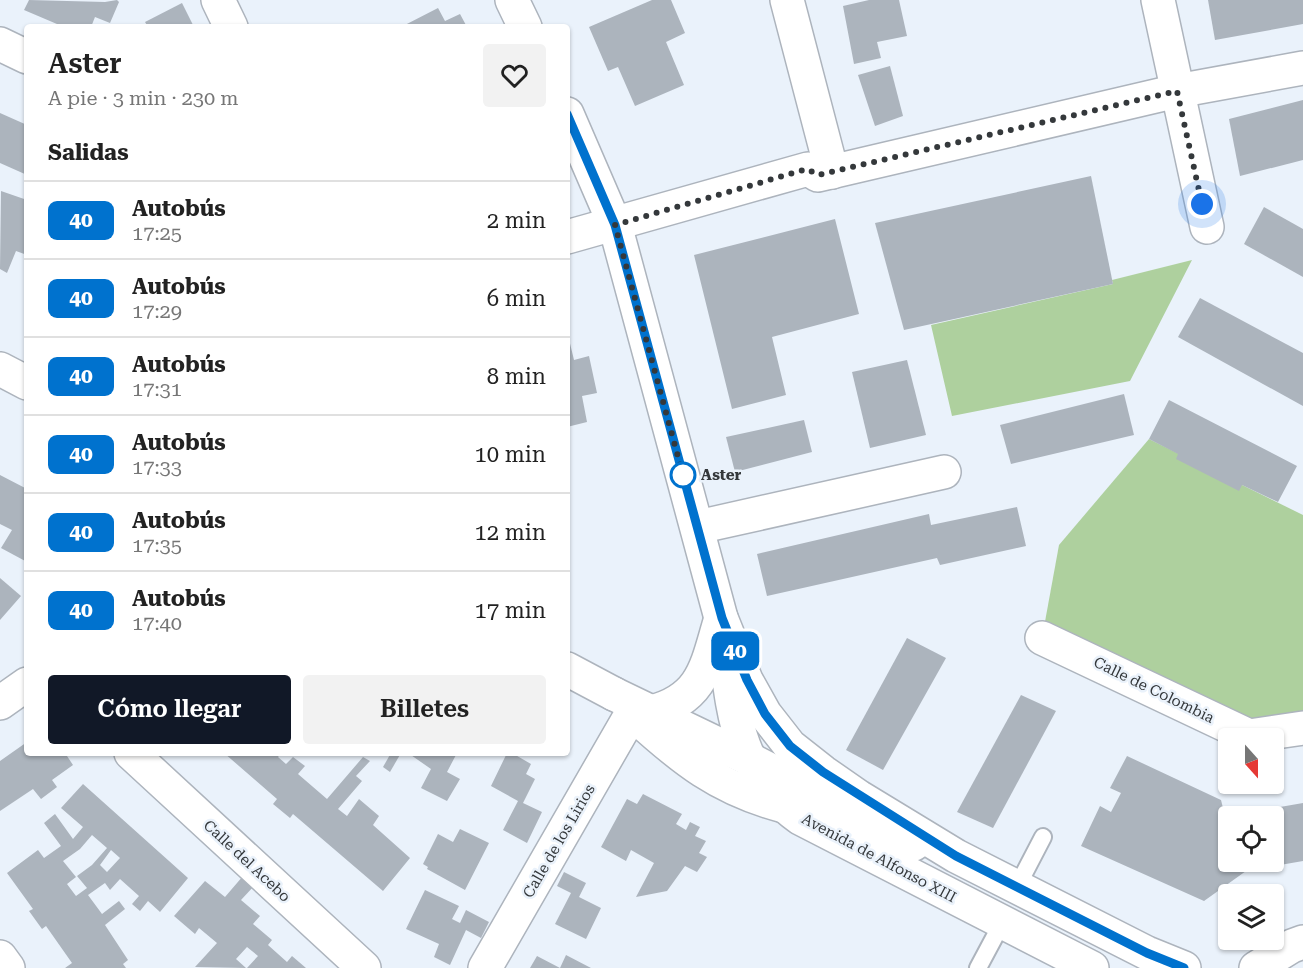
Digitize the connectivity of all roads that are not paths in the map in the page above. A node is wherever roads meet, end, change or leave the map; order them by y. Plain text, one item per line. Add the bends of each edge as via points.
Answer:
1 (218, 0) edge
2 (512, 0) edge
3 (787, 0) edge
4 (1158, 0) edge
5 (230, 24) edge
6 (524, 24) edge
7 (0, 44) edge
8 (24, 56) edge
9 (1303, 68) edge
10 (1177, 91) junction
11 (570, 121) edge
12 (832, 172) junction
13 (615, 225) junction
14 (1207, 227) dead end
15 (570, 236) edge
16 (0, 369) edge
17 (24, 381) edge
18 (944, 472) dead end
19 (698, 527) junction
20 (722, 618) junction
21 (1042, 638) dead end
22 (570, 671) edge
23 (24, 686) edge
24 (0, 704) edge
25 (633, 707) junction
26 (1303, 728) edge
27 (134, 756) edge
28 (747, 758) junction
29 (784, 806) junction
30 (1043, 837) dead end
31 (956, 856) junction
32 (1017, 887) junction
33 (1002, 923) junction
34 (1303, 942) edge
35 (0, 957) edge
36 (8, 968) edge
37 (364, 968) edge
38 (485, 968) edge
39 (978, 968) edge
40 (1092, 968) edge
41 (1184, 968) edge
42 (1256, 968) edge

1 - 5 street
2 - 6 street
3 - 12 street
4 - 10 street
7 - 8 street
9 - 10 street
10 - 12 street
10 - 14 street
11 - 13 street, Avenida de Alfonso XIII
12 - 13 street via 818,175 807,169
13 - 15 street
13 - 19 street, Avenida de Alfonso XIII
16 - 17 street
18 - 19 street
19 - 20 street, Avenida de Alfonso XIII
20 - 25 street via 706,666 686,698 670,708
20 - 28 street, Avenida de Alfonso XIII via 736,727
20 - 31 street, Avenida de Alfonso XIII via 765,714 790,746 859,797
21 - 26 street, Calle de Colombia via 1249,736
22 - 25 street
23 - 24 street
25 - 28 street
25 - 29 street via 677,755 716,781
25 - 38 street, Calle de los Lirios
27 - 37 street, Calle del Acebo
28 - 29 street, Avenida de Alfonso XIII
28 - 31 street via 901,839
29 - 33 street, Avenida de Alfonso XIII via 800,818
30 - 32 lane
31 - 32 street, Avenida de Alfonso XIII
32 - 41 street, Avenida de Alfonso XIII
33 - 39 lane
33 - 40 street, Avenida de Alfonso XIII
34 - 42 street
35 - 36 street

